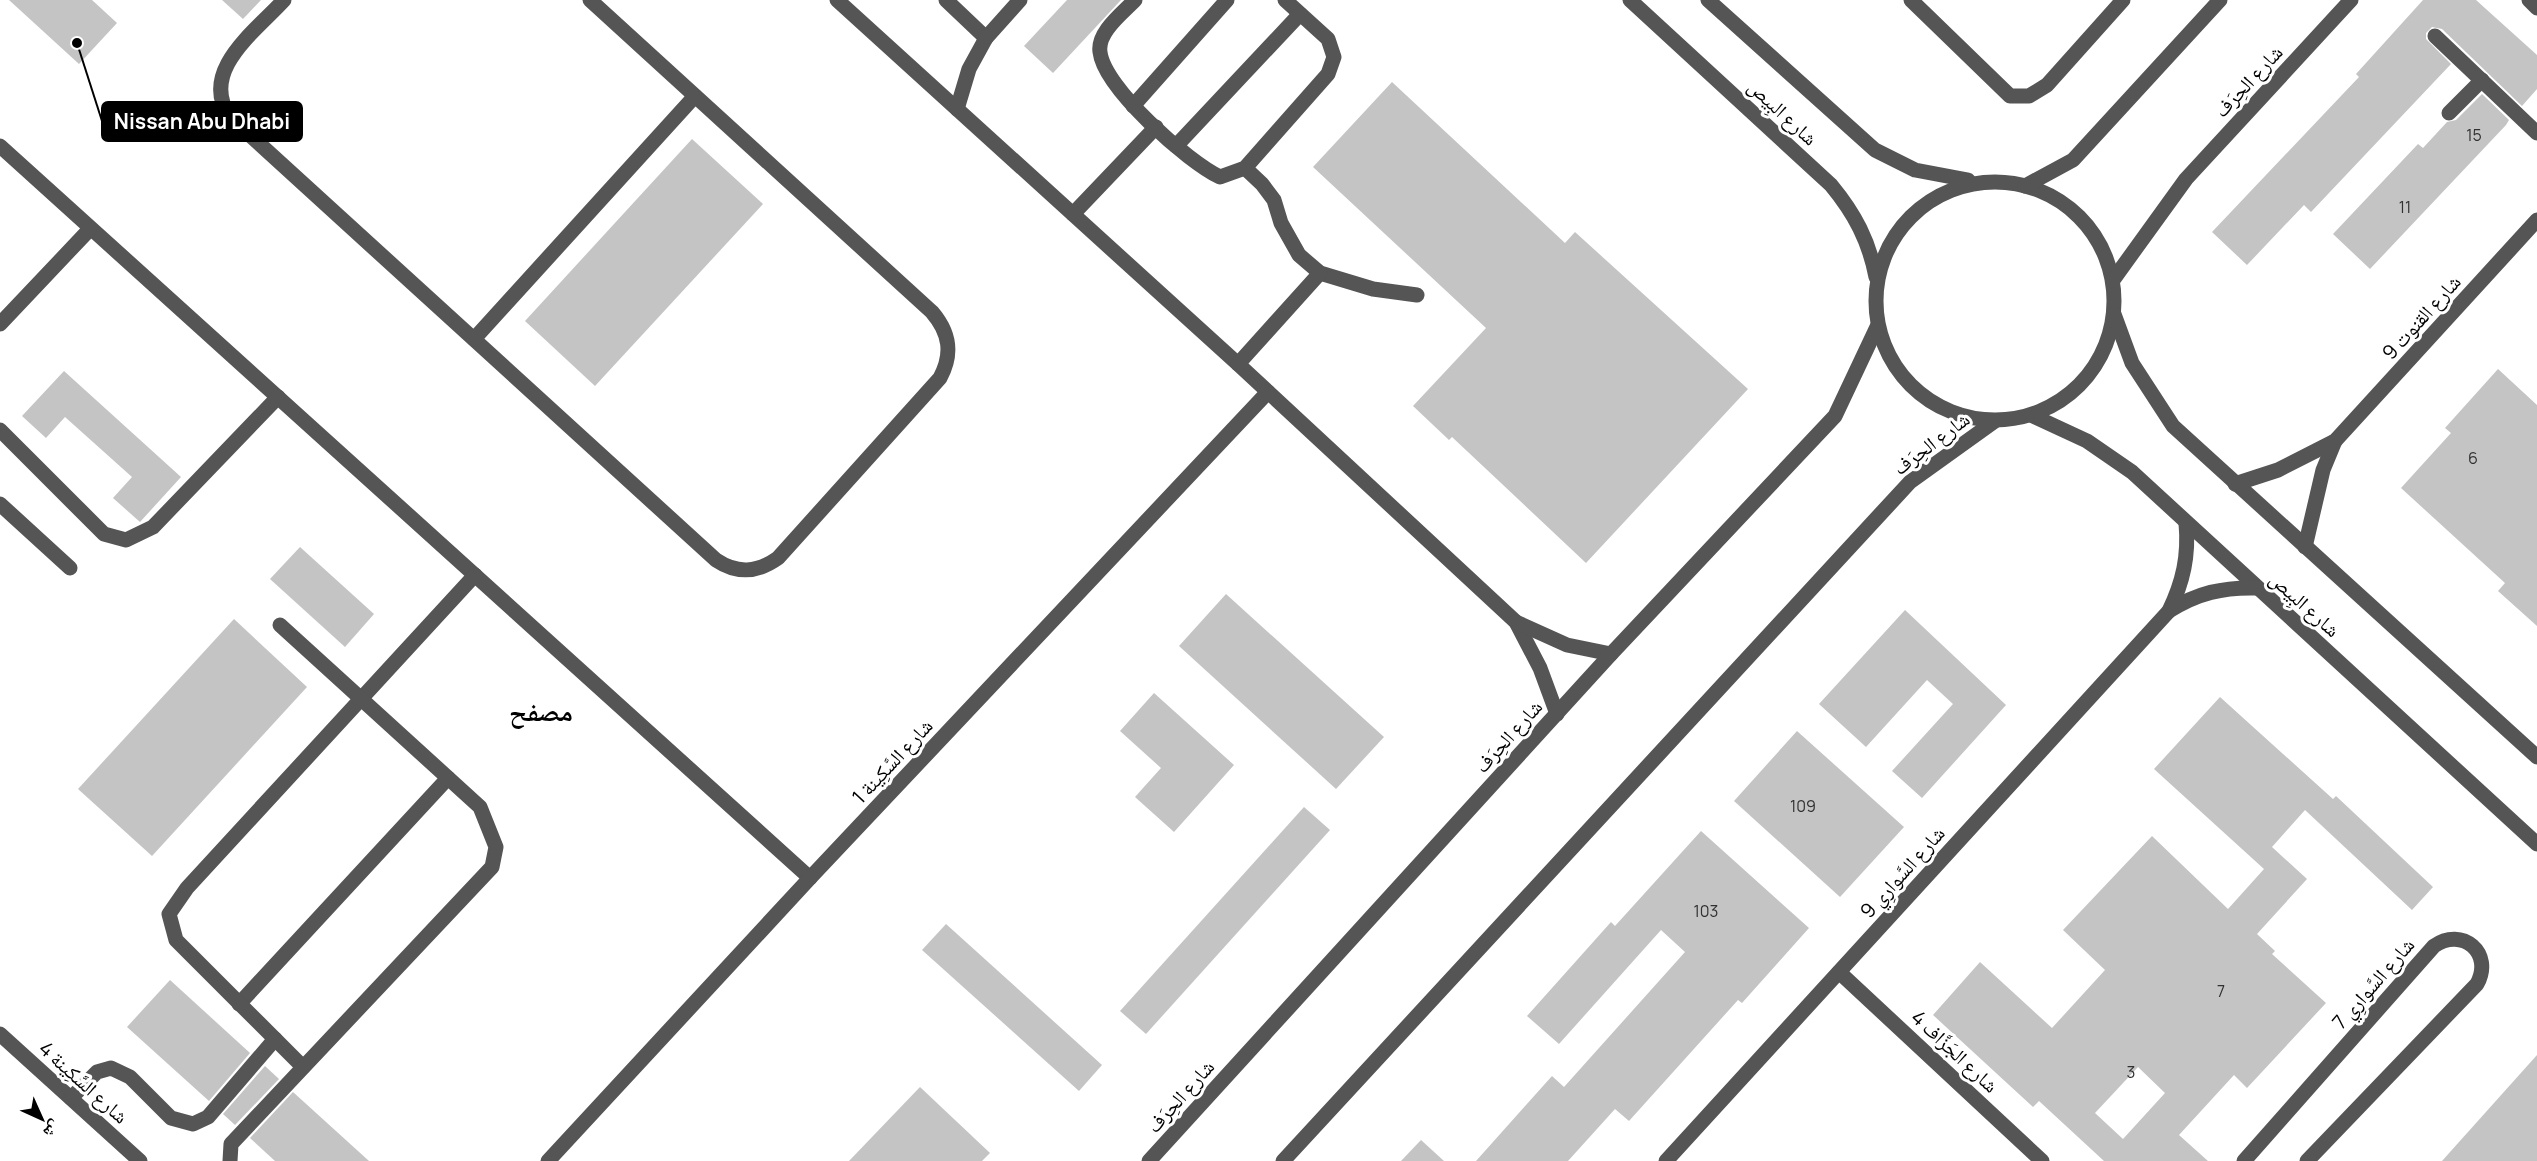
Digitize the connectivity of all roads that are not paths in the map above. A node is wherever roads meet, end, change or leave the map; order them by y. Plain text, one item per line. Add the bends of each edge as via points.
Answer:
1 (284, 0) edge
2 (590, 0) edge
3 (837, 0) edge
4 (946, 0) edge
5 (1020, 0) edge
6 (1135, 0) edge
7 (1227, 0) edge
8 (1285, 0) edge
9 (1630, 0) edge
10 (1708, 0) edge
11 (1911, 0) edge
12 (2123, 0) edge
13 (2220, 0) edge
14 (2352, 0) edge
15 (2529, 0) edge
16 (2537, 8) edge
17 (1300, 14) junction
18 (2435, 36) dead end
19 (986, 38) junction
20 (2482, 80) junction
21 (695, 96) junction
22 (1133, 106) junction
23 (957, 109) junction
24 (2449, 113) dead end
25 (1156, 127) junction
26 (2537, 133) edge
27 (0, 146) edge
28 (1176, 146) junction
29 (1245, 168) junction
30 (1983, 181) junction
31 (2025, 186) junction
32 (1072, 213) junction
33 (2537, 220) edge
34 (90, 230) junction
35 (1320, 273) junction
36 (1876, 278) junction
37 (2113, 280) junction
38 (1417, 295) dead end
39 (2114, 314) junction
40 (0, 324) edge
41 (1877, 327) junction
42 (474, 339) junction
43 (1238, 364) junction
44 (1268, 392) junction
45 (278, 397) junction
46 (2031, 415) junction
47 (1995, 421) junction
48 (0, 430) edge
49 (2335, 441) junction
50 (2235, 484) junction
51 (0, 504) edge
52 (2186, 523) junction
53 (2305, 547) junction
54 (70, 568) dead end
55 (475, 575) junction
56 (2257, 588) junction
57 (2169, 611) junction
58 (1515, 622) junction
59 (280, 625) dead end
60 (1611, 654) junction
61 (361, 699) junction
62 (1557, 714) junction
63 (2537, 758) edge
64 (448, 778) junction
65 (2537, 844) edge
66 (810, 878) junction
67 (1839, 972) junction
68 (239, 1004) junction
69 (0, 1034) edge
70 (275, 1039) junction
71 (303, 1067) junction
72 (71, 1098) junction
73 (140, 1161) edge
74 (230, 1161) edge
75 (548, 1161) edge
76 (1149, 1161) edge
77 (1283, 1161) edge
78 (1666, 1161) edge
79 (2042, 1161) edge
80 (2244, 1161) edge
81 (2307, 1161) edge

1 - 42 street via 225,66 219,87 223,108
2 - 21 street
3 - 23 street
4 - 19 street
5 - 19 street
6 - 22 street via 1106,31 1099,51 1108,75
7 - 22 street
8 - 17 street
9 - 36 street, شارع البِيص via 1831,185 1861,228
10 - 30 street, شارع البِيص via 1875,150 1915,170
11 - 12 street via 2010,96 2029,96 2047,85
13 - 31 street via 2073,159
14 - 37 street, شارع الحِرَف via 2186,179
15 - 16 street
17 - 28 street
17 - 29 street via 1328,39 1334,57 1328,74
18 - 20 street
19 - 23 street via 969,69
20 - 24 street
20 - 26 street
21 - 42 street
21 - 42 street via 932,312 949,343 949,356 940,378 778,558 747,571 716,560
22 - 25 street
23 - 32 street
25 - 28 street
25 - 32 street
27 - 34 street
28 - 29 street via 1202,169 1220,177
29 - 35 street via 1274,200 1281,223 1299,255
30 - 31 street, شارع البِيص
30 - 36 street via 1946,190 1914,212 1890,242
31 - 37 street, شارع البِيص via 2058,198 2084,220 2103,248
32 - 43 street
33 - 49 street, شارع القنوت 9
34 - 40 street
34 - 45 street
35 - 38 street via 1373,289
35 - 43 street
36 - 41 street
37 - 39 street, شارع البِيص
39 - 46 street via 2105,347 2087,376 2062,400
39 - 50 street via 2132,363 2174,426
41 - 47 street via 1892,365 1919,395 1955,414
41 - 60 street, شارع الحِرَف via 1835,416
43 - 44 street
44 - 58 street
44 - 66 street, شارع السَّكِينة 1
45 - 48 street via 153,527 126,540 104,534
45 - 55 street
46 - 47 street
46 - 52 street, شارع البِيص via 2087,441 2132,472
47 - 77 street, شارع الحِرَف via 1910,482
49 - 50 street, شارع القنوت 9 via 2278,471
49 - 53 street, شارع القنوت 9 via 2323,470
50 - 53 street
51 - 54 street
52 - 56 street, شارع البِيص
52 - 57 street, شارع السَّوارِي 9 via 2187,560
53 - 63 street
55 - 61 street
55 - 66 street
56 - 57 street, شارع السَّوارِي 9 via 2220,589
56 - 65 street, شارع البِيص
57 - 67 street, شارع السَّوارِي 9
58 - 60 street via 1568,645
58 - 62 street via 1540,668
59 - 61 street
60 - 62 street, شارع الحِرَف
61 - 64 street
61 - 68 street via 187,888 170,914 176,940
62 - 76 street, شارع الحِرَف
64 - 68 street
64 - 71 street via 480,807 496,847 492,867
66 - 75 street, شارع السَّكِينة 1
67 - 78 street, شارع السَّوارِي 9
67 - 79 street, شارع الجَزَّاف 4
68 - 70 street
69 - 72 street, شارع السَّكِينة 4
70 - 71 street
70 - 72 street via 208,1117 193,1124 171,1118 130,1077 111,1068 96,1072
71 - 74 street via 231,1144
72 - 73 street, شارع السَّكِينة 4
80 - 81 street, شارع السَّوارِي 7 via 2434,946 2449,938 2473,945 2482,959 2477,984

